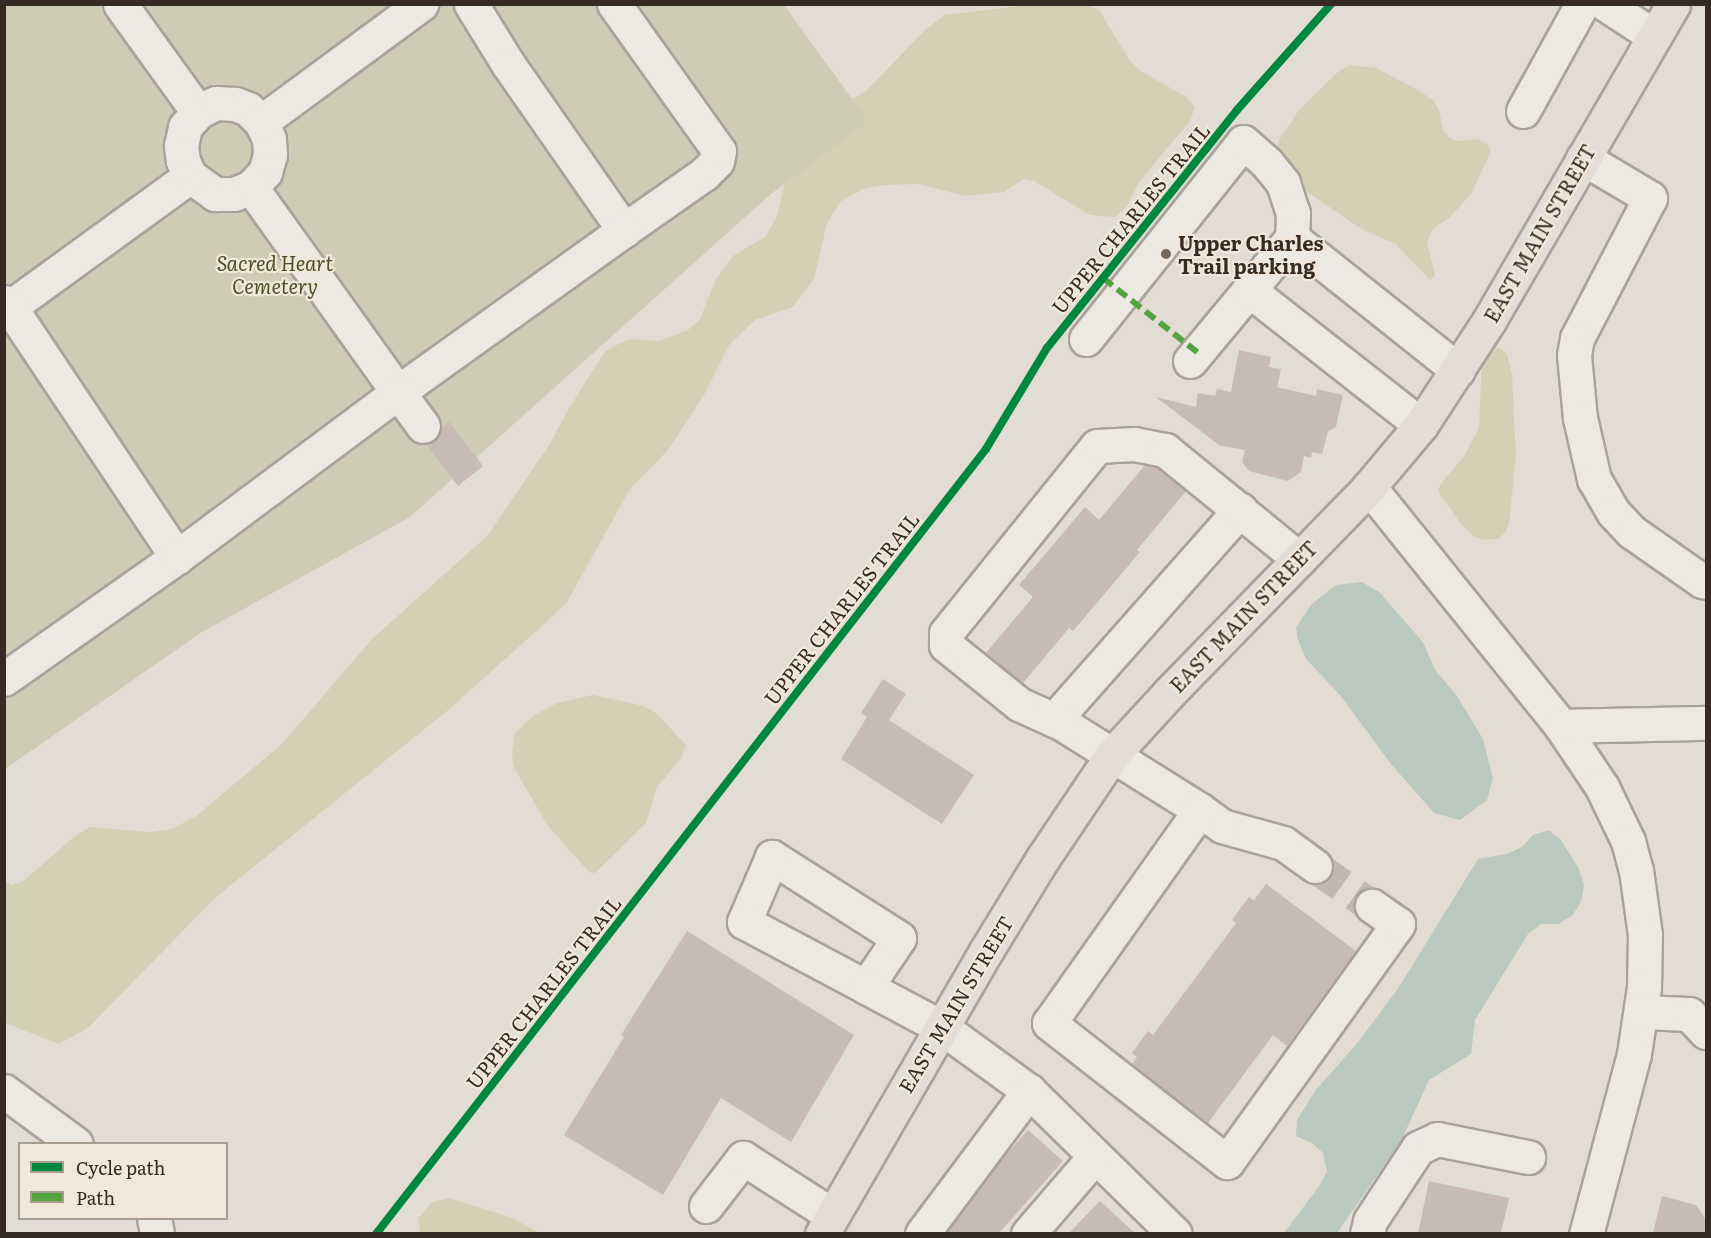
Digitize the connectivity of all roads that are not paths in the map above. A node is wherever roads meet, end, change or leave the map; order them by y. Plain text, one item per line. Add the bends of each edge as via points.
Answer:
1 (120, 4) edge
2 (421, 4) edge
3 (471, 4) edge
4 (615, 4) edge
5 (1582, 4) edge
6 (1605, 4) edge
7 (1673, 4) edge
8 (1654, 36) junction
9 (1523, 111) dead end
10 (198, 112) junction
11 (261, 122) junction
12 (1583, 158) junction
13 (190, 176) junction
14 (251, 187) junction
15 (624, 230) junction
16 (1292, 238) junction
17 (1249, 290) junction
18 (6, 307) edge
19 (1086, 339) dead end
20 (1190, 361) dead end
21 (1458, 370) junction
22 (398, 392) junction
23 (1421, 425) junction
24 (423, 426) dead end
25 (1368, 487) junction
26 (1240, 510) junction
27 (177, 557) junction
28 (1299, 559) junction
29 (1707, 582) edge
30 (4, 679) edge
31 (1054, 720) junction
32 (1707, 723) edge
33 (1561, 726) junction
34 (1113, 754) junction
35 (1200, 810) junction
36 (1316, 866) tunnel mouth
37 (1371, 906) tunnel mouth
38 (866, 987) junction
39 (1641, 1012) junction
40 (941, 1027) junction
41 (1707, 1032) edge
42 (4, 1091) edge
43 (1029, 1091) junction
44 (75, 1142) edge
45 (1095, 1156) junction
46 (1528, 1157) dead end
47 (706, 1206) dead end
48 (827, 1224) edge
49 (922, 1233) edge
50 (1028, 1233) edge
51 (1175, 1233) edge
52 (1367, 1233) edge
53 (1586, 1233) edge

1 - 10 lane
2 - 11 lane
3 - 15 lane
4 - 15 lane via 718,151 717,161 704,174
5 - 9 lane
6 - 8 lane
7 - 8 main road, EAST MAIN STREET
8 - 12 main road, EAST MAIN STREET
10 - 11 lane via 216,103 235,104 249,109
10 - 13 lane via 185,127 181,146
11 - 14 lane via 269,139 270,155 265,172
12 - 21 main road, EAST MAIN STREET
12 - 29 lane via 1650,198 1583,323 1575,346 1580,418 1594,479 1614,513 1632,532
13 - 14 lane via 215,194 234,194
13 - 18 lane
14 - 22 lane
15 - 22 lane
16 - 17 lane
16 - 19 lane via 1293,213 1283,183 1243,142
16 - 21 lane
17 - 20 lane
17 - 23 lane
18 - 27 lane
21 - 23 main road, EAST MAIN STREET
22 - 24 lane
22 - 27 lane
23 - 25 main road, EAST MAIN STREET
25 - 28 main road, EAST MAIN STREET
25 - 33 lane
26 - 28 lane
26 - 31 lane
26 - 31 lane via 1165,450 1134,444 1097,446 946,633 946,645 1019,704
27 - 30 lane
28 - 34 main road, EAST MAIN STREET
31 - 34 lane
32 - 33 lane
33 - 39 lane via 1602,788 1628,841 1645,935
34 - 35 lane
34 - 40 main road, EAST MAIN STREET via 1043,858
35 - 36 lane via 1222,826 1283,843
35 - 37 lane via 1049,1023 1227,1162 1398,924
38 - 38 lane via 744,922 772,857 898,938
38 - 40 lane
39 - 41 lane via 1689,1014
39 - 53 lane via 1634,1054
40 - 43 lane
40 - 48 main road, EAST MAIN STREET
42 - 44 lane
43 - 45 lane
43 - 49 lane
45 - 50 lane
45 - 51 lane
46 - 52 lane via 1437,1139 1418,1148 1370,1221
47 - 48 lane via 743,1158

